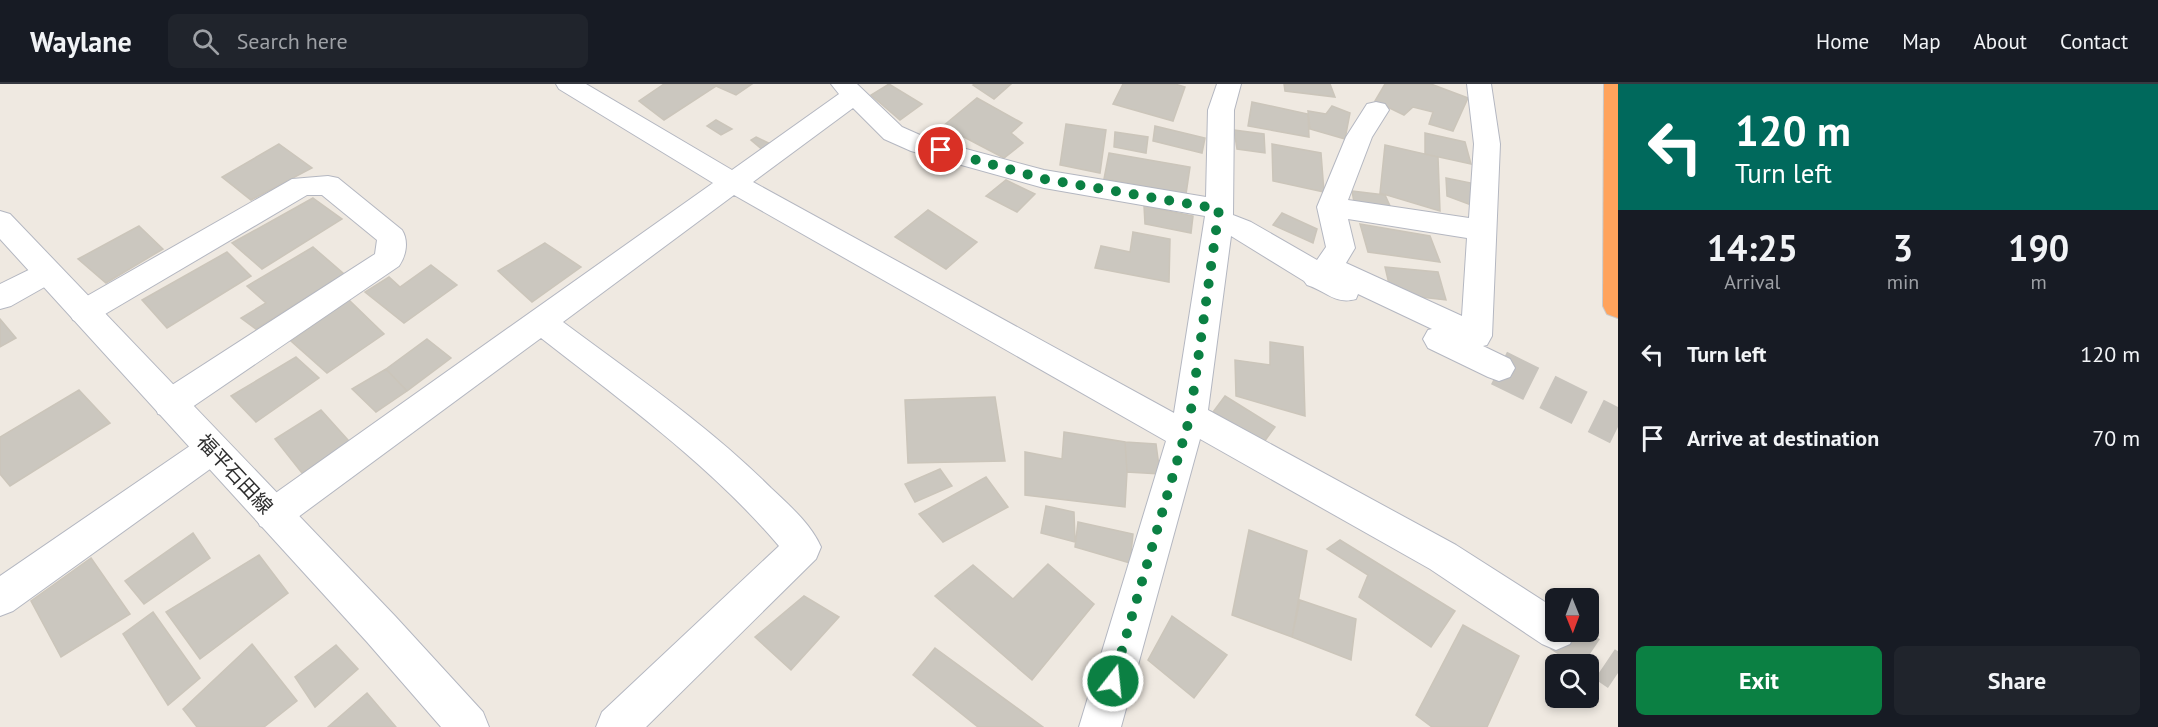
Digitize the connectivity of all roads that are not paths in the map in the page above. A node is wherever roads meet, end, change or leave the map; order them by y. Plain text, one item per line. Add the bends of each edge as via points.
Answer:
1 (568, 84) edge
2 (1228, 84) edge
3 (1479, 84) edge
4 (1616, 84) edge
5 (849, 89) edge
6 (1376, 110) dead end
7 (732, 182) junction
8 (1331, 207) junction
9 (1219, 214) junction
10 (3, 230) edge
11 (1483, 230) junction
12 (1323, 272) junction
13 (47, 273) junction
14 (0, 298) edge
15 (1618, 306) edge
16 (84, 312) junction
17 (540, 321) junction
18 (1500, 368) tunnel mouth
19 (170, 404) junction
20 (1187, 426) junction
21 (212, 450) junction
22 (273, 515) junction
23 (0, 598) edge
24 (1545, 624) edge
25 (468, 727) edge
26 (617, 727) edge
27 (1100, 727) edge

1 - 7 street
2 - 9 street via 1221,110
3 - 11 street via 1487,144
4 - 15 highway
5 - 7 street
5 - 9 street via 893,133 920,145 1044,179
6 - 8 street via 1359,137
7 - 17 street
7 - 20 street
8 - 11 street
8 - 12 street via 1341,248
9 - 12 street
9 - 20 street
10 - 13 street, 福平石田線
11 - 12 street via 1476,336
12 - 18 street
13 - 14 street
13 - 16 street, 福平石田線
16 - 19 street, 福平石田線
16 - 19 street via 302,186 328,184 392,237 389,259
17 - 22 street
17 - 26 street via 730,469 803,547
19 - 21 street, 福平石田線
20 - 24 street via 1443,557
20 - 27 street
21 - 22 street, 福平石田線
21 - 23 street
22 - 25 street, 福平石田線

